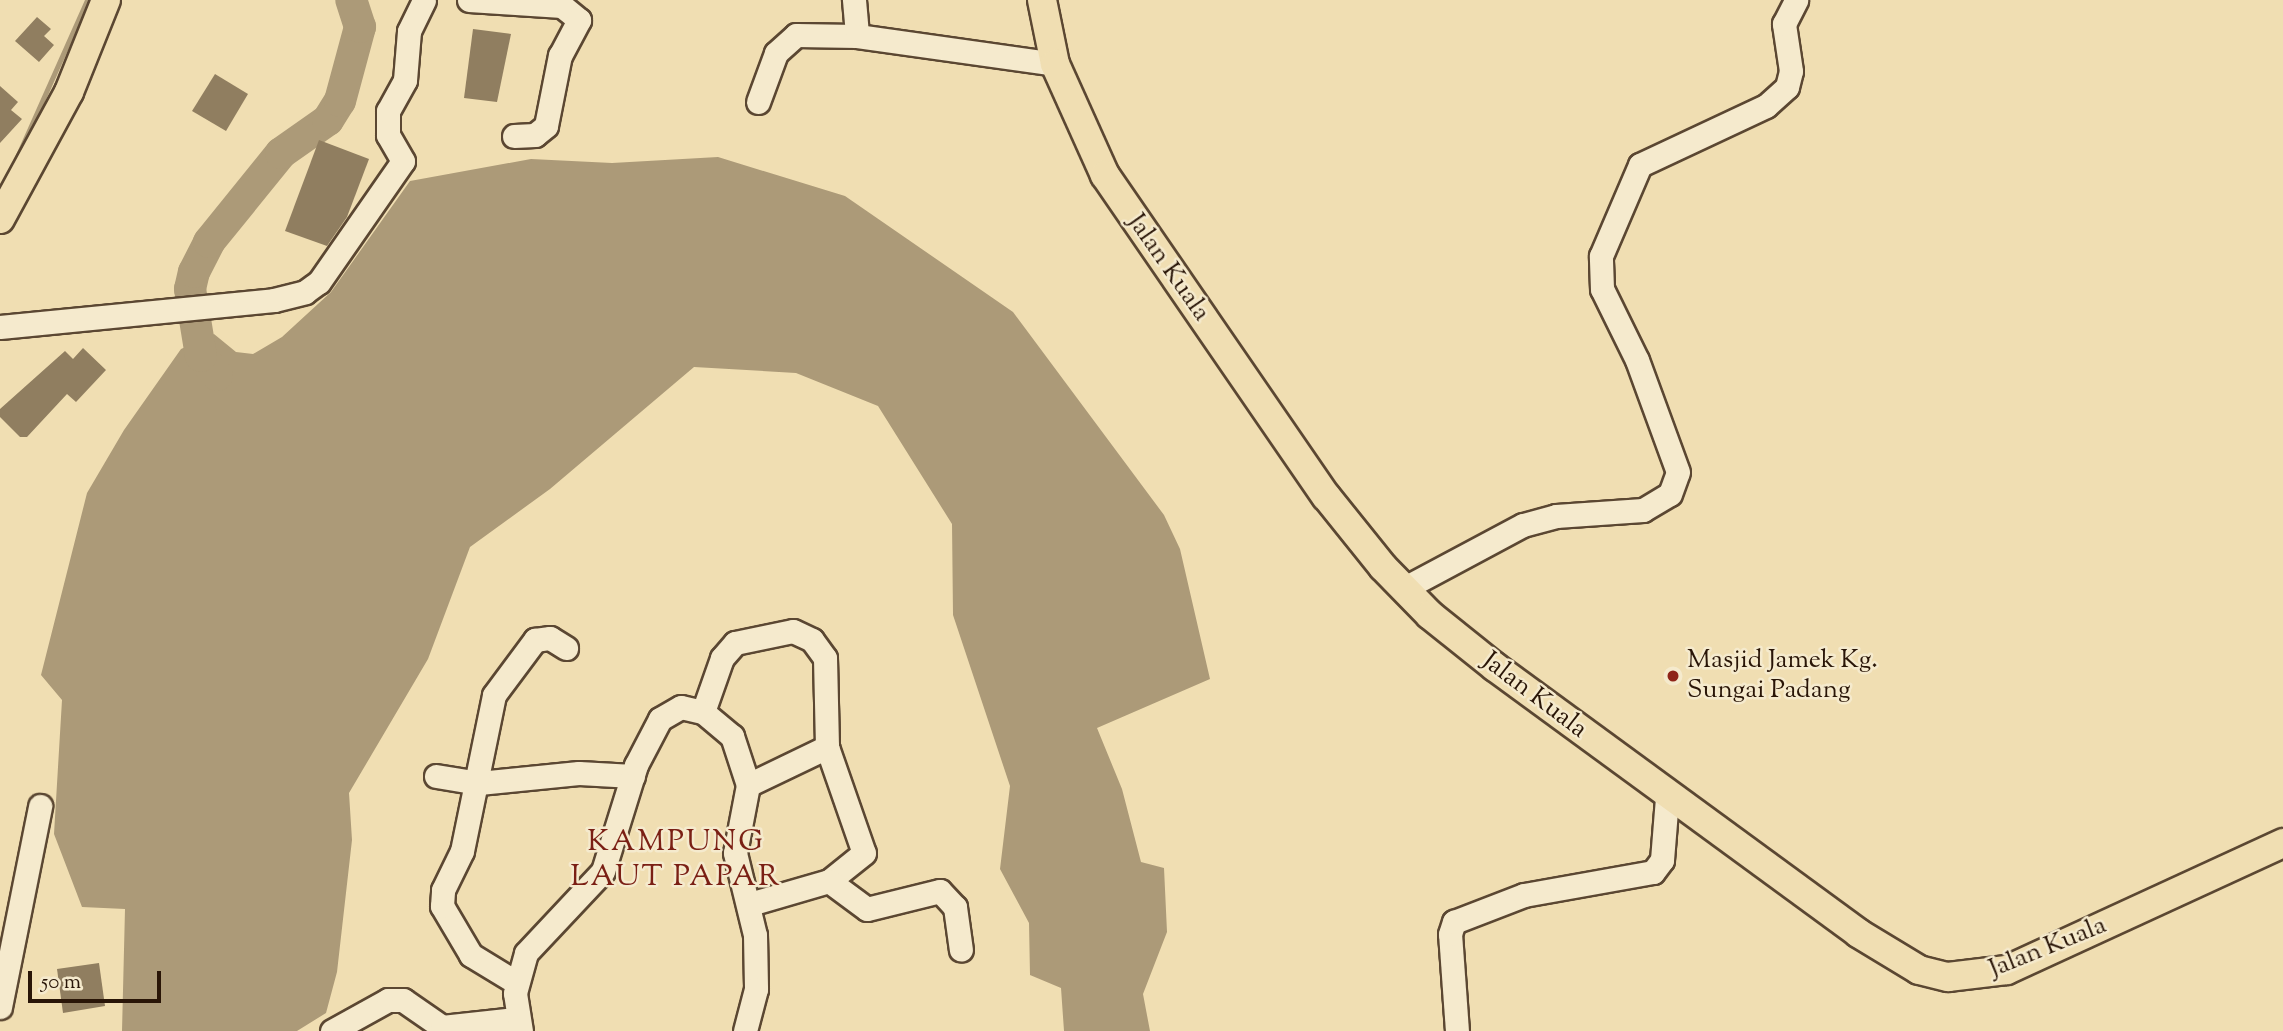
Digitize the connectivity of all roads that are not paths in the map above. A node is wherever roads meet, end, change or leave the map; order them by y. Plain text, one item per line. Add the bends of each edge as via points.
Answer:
1 (106, 0) edge
2 (424, 0) edge
3 (469, 0) edge
4 (853, 0) edge
5 (1042, 0) edge
6 (1796, 0) edge
7 (857, 36) junction
8 (1055, 64) junction
9 (758, 102) dead end
10 (514, 136) dead end
11 (0, 219) edge
12 (0, 327) edge
13 (1403, 589) junction
14 (566, 648) dead end
15 (703, 712) junction
16 (827, 747) junction
17 (436, 776) dead end
18 (633, 776) junction
19 (479, 783) junction
20 (748, 785) junction
21 (1667, 798) junction
22 (40, 806) dead end
23 (2283, 843) edge
24 (829, 881) junction
25 (750, 904) junction
26 (961, 950) dead end
27 (517, 983) junction
28 (0, 1007) edge
29 (519, 1025) edge
30 (332, 1031) edge
31 (745, 1031) edge
32 (1457, 1031) edge

1 - 11 main road via 69,92
2 - 12 street via 409,31 405,80 388,111 388,135 403,161 327,274 305,292
3 - 10 street via 562,6 579,20 561,55 546,126 536,135
4 - 7 street
5 - 8 main road, Jalan Kuala
6 - 13 street via 1784,24 1791,71 1787,87 1766,106 1640,165 1601,256 1602,289 1637,360 1678,472 1670,494 1643,510 1556,516 1522,525
7 - 8 street
7 - 9 street via 813,34 785,40
8 - 13 main road, Jalan Kuala via 1084,133 1131,216 1326,496
13 - 21 main road, Jalan Kuala via 1464,643
14 - 19 street via 550,638 535,640 502,679 494,695
15 - 16 street via 730,647 793,631 813,640 825,657
15 - 18 street via 681,707 664,713
15 - 20 street via 732,736
16 - 20 street
16 - 24 street via 864,853
17 - 19 street
18 - 19 street via 579,773
18 - 27 street via 603,871 538,938
19 - 27 street via 442,906 471,955
20 - 25 street via 735,853
21 - 23 main road, Jalan Kuala via 1890,954 1948,977 2007,970 2036,959
21 - 32 street via 1662,860 1653,872 1524,895 1461,917 1451,928
22 - 28 street
24 - 25 street
24 - 26 street via 867,909 940,891 955,907
25 - 31 street via 756,989
27 - 29 street
29 - 30 street via 442,1027 402,1000 388,1000

